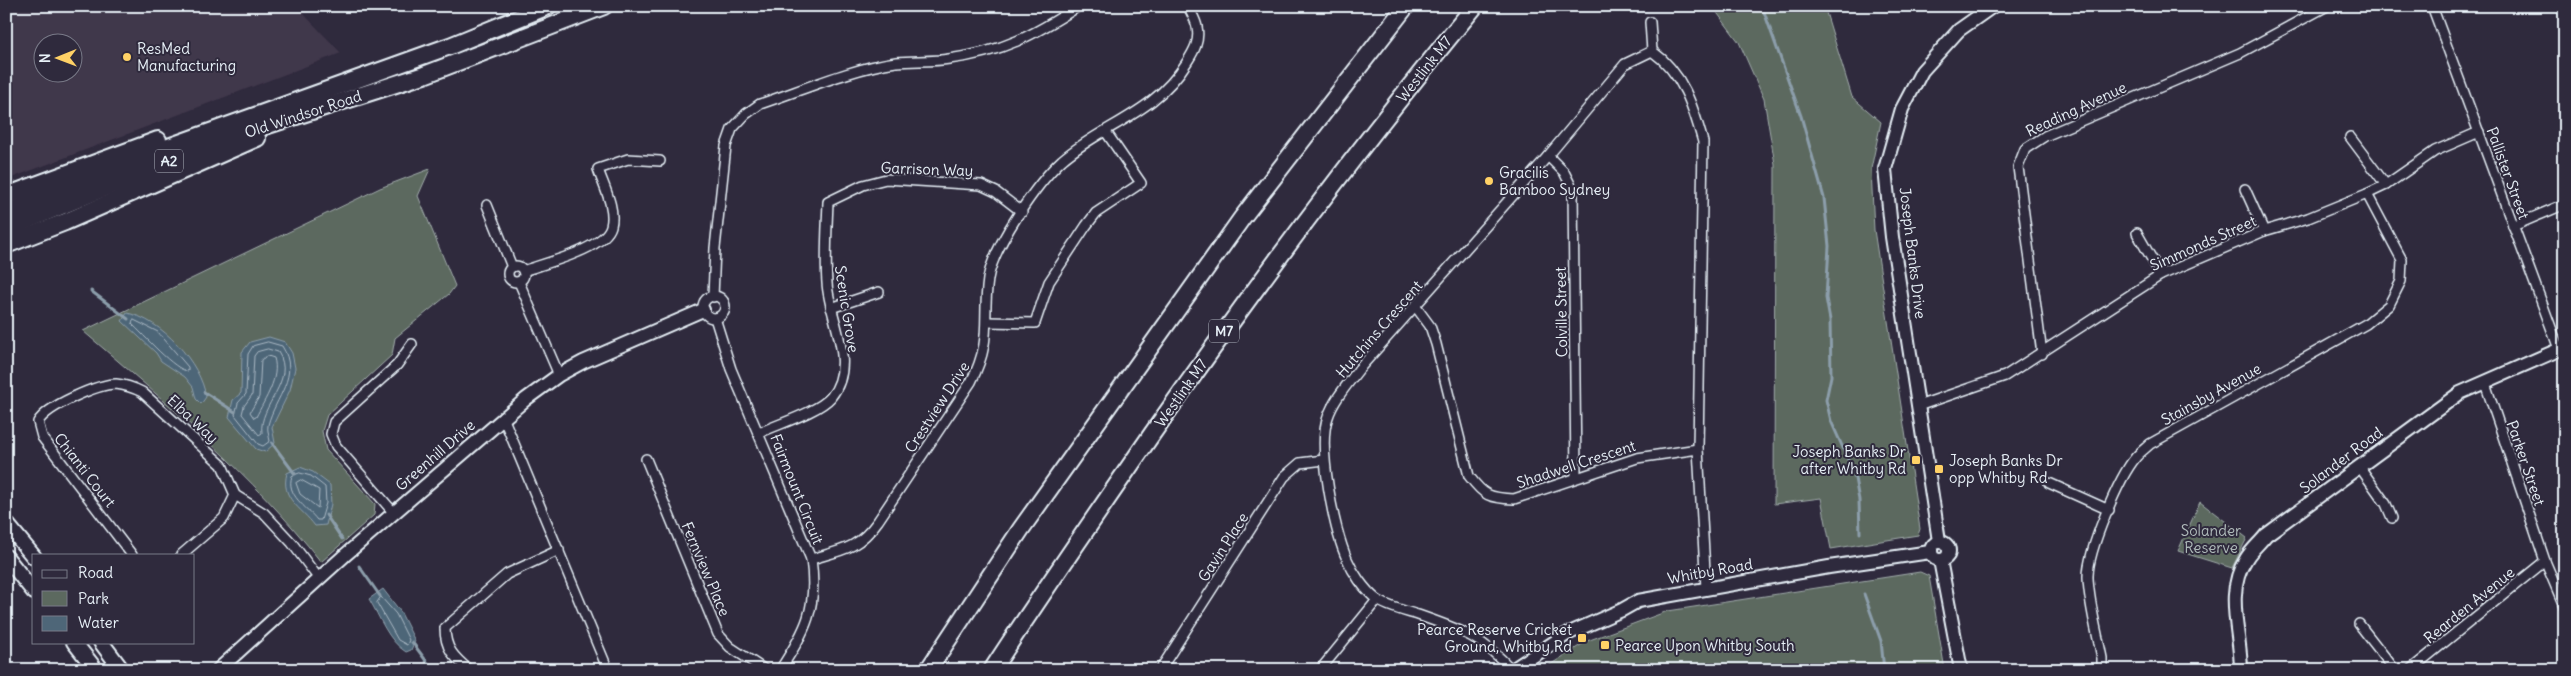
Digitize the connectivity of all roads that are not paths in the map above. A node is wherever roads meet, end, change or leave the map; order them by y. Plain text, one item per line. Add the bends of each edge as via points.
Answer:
1 (548, 6) edge
2 (604, 6) edge
3 (1079, 6) edge
4 (1188, 6) edge
5 (1406, 6) edge
6 (1475, 6) edge
7 (1993, 6) edge
8 (2327, 6) edge
9 (2432, 6) edge
10 (1650, 22) dead end
11 (1652, 51) junction
12 (320, 91) junction
13 (335, 104) junction
14 (1106, 132) junction
15 (2479, 132) junction
16 (2350, 137) dead end
17 (1548, 156) junction
18 (660, 161) dead end
19 (2386, 185) junction
20 (2245, 189) dead end
21 (2367, 194) junction
22 (6, 196) edge
23 (828, 202) joint
24 (2565, 204) edge
25 (487, 205) dead end
26 (1022, 212) junction
27 (6, 213) edge
28 (2513, 226) junction
29 (6, 229) edge
30 (2264, 231) junction
31 (2136, 233) dead end
32 (6, 244) edge
33 (512, 267) junction
34 (523, 271) junction
35 (2160, 275) junction
36 (519, 282) junction
37 (879, 292) dead end
38 (713, 296) junction
39 (1416, 307) junction
40 (831, 308) junction
41 (704, 310) junction
42 (715, 318) junction
43 (988, 322) junction
44 (412, 344) dead end
45 (2562, 348) edge
46 (2042, 354) junction
47 (559, 375) junction
48 (2485, 383) junction
49 (115, 384) joint
50 (1918, 406) junction
51 (503, 417) junction
52 (759, 433) junction
53 (1698, 449) junction
54 (646, 460) dead end
55 (1324, 460) junction
56 (2359, 466) junction
57 (1576, 476) junction
58 (2049, 484) dead end
59 (236, 495) junction
60 (2109, 510) junction
61 (394, 513) junction
62 (2392, 518) dead end
63 (6, 523) edge
64 (559, 550) junction
65 (131, 554) edge
66 (182, 554) edge
67 (32, 555) edge
68 (1935, 556) junction
69 (6, 557) edge
70 (811, 558) junction
71 (2545, 561) junction
72 (319, 579) junction
73 (1706, 588) junction
74 (32, 590) edge
75 (1377, 600) junction
76 (2565, 608) edge
77 (2360, 624) dead end
78 (76, 644) edge
79 (102, 644) edge
80 (222, 668) edge
81 (96, 670) edge
82 (122, 670) edge
83 (469, 670) edge
84 (608, 670) edge
85 (765, 670) edge
86 (780, 670) edge
87 (928, 670) edge
88 (992, 670) edge
89 (1160, 670) edge
90 (1320, 670) edge
91 (1512, 670) edge
92 (1961, 670) edge
93 (2102, 670) edge
94 (2241, 670) edge
95 (2395, 670) edge
96 (2410, 670) edge

1 - 12 highway, Old Windsor Road / A2 via 450,46
2 - 13 highway, Old Windsor Road / A2 via 424,75
3 - 38 street via 1007,47 947,60 895,62 867,69 760,104 746,114 732,129 726,146
4 - 14 street, Crestview Drive via 1197,26 1198,38 1184,67 1152,102
5 - 87 highway via 1242,218 1021,529
6 - 88 highway, Westlink M7 / M7 via 1236,314 1049,582
7 - 50 street, Joseph Banks Drive via 1958,30 1922,71 1902,109 1886,161 1892,237
8 - 46 street, Reading Avenue via 2240,53 2045,136 2025,149 2018,167
9 - 15 street, Pallister Street
10 - 11 street
11 - 17 street, Hutchins Crescent via 1625,64
11 - 53 street via 1674,69 1693,108 1703,142
12 - 22 highway via 255,108 117,153
12 - 27 highway, Old Windsor Road / A2 via 149,154
13 - 29 highway, Old Windsor Road / A2 via 212,143
13 - 32 highway via 65,222
14 - 26 street, Crestview Drive via 1063,160
14 - 43 street via 1141,183 1096,213 1086,226 1049,282 1035,323
15 - 19 street, Simmonds Street via 2435,151
15 - 28 street, Pallister Street
16 - 19 street
17 - 39 street, Hutchins Crescent
17 - 57 street, Colville Street via 1564,172 1573,190
18 - 34 street via 628,159 598,169 612,215 608,233 595,244
19 - 21 street, Simmonds Street
20 - 30 street
21 - 30 street, Simmonds Street via 2308,218
21 - 60 street, Stainsby Avenue via 2402,260 2401,281 2389,305 2366,324 2150,444 2136,457
23 - 26 street, Garrison Way via 874,181 971,184 988,188
23 - 40 street, Scenic Grove via 826,258
24 - 28 street
25 - 33 street
26 - 43 street, Crestview Drive via 1002,242 988,278
28 - 45 street, Pallister Street
30 - 35 street, Simmonds Street
31 - 35 street
33 - 34 street via 518,266
33 - 36 street via 508,277
34 - 36 street
35 - 46 street, Simmonds Street
36 - 47 street
37 - 40 street
38 - 41 street via 705,301
38 - 42 street via 724,304 723,312
39 - 55 street, Hutchins Crescent via 1340,394 1327,418
39 - 57 street, Shadwell Crescent via 1430,326 1469,476 1480,491 1493,498 1514,499
40 - 52 street, Scenic Grove via 842,353 842,371 837,386 830,398 818,407
41 - 42 street
41 - 47 street, Greenhill Drive
42 - 52 street, Fairmount Circuit via 731,369
43 - 70 street, Crestview Drive via 982,362 972,382 867,537 852,547
44 - 61 street via 397,365 339,416 331,428 332,441
45 - 48 street, Solander Road
46 - 50 street, Simmonds Street via 2005,376
47 - 51 street, Greenhill Drive
48 - 56 street, Solander Road via 2453,397
48 - 71 street, Parker Street
49 - 59 street, Elba Way via 142,392 180,425 222,465
49 - 65 street, Chianti Court via 96,388 46,411 38,422 38,429
50 - 68 street, Joseph Banks Drive via 1940,541 1931,546
51 - 61 street, Greenhill Drive
51 - 64 street
52 - 70 street, Fairmount Circuit
53 - 57 street, Shadwell Crescent via 1637,458
53 - 73 street
54 - 85 street, Fernview Place via 718,634 730,647
55 - 75 street, Hutchins Crescent via 1347,558 1364,587
55 - 89 street, Gavin Place via 1300,463 1284,477
56 - 62 street
56 - 94 street, Solander Road via 2266,535 2246,559 2236,580 2234,604
58 - 60 street
59 - 66 street via 224,518
59 - 72 street via 264,513
60 - 93 street, Stainsby Avenue via 2094,544 2088,571
61 - 72 street, Greenhill Drive
63 - 67 main road
64 - 83 street via 507,574 445,628 450,654
64 - 84 street
68 - 73 street, Whitby Road
68 - 92 street
69 - 74 main road
70 - 86 street, Fairmount Circuit via 814,583 811,610 801,636
71 - 76 street, Parker Street
71 - 96 street, Rearden Avenue
72 - 80 street, Greenhill Drive
73 - 91 street, Whitby Road via 1631,603 1568,634
75 - 90 street
75 - 91 street, Hutchins Crescent via 1468,633 1492,649
77 - 95 street
78 - 81 main road
79 - 82 main road

